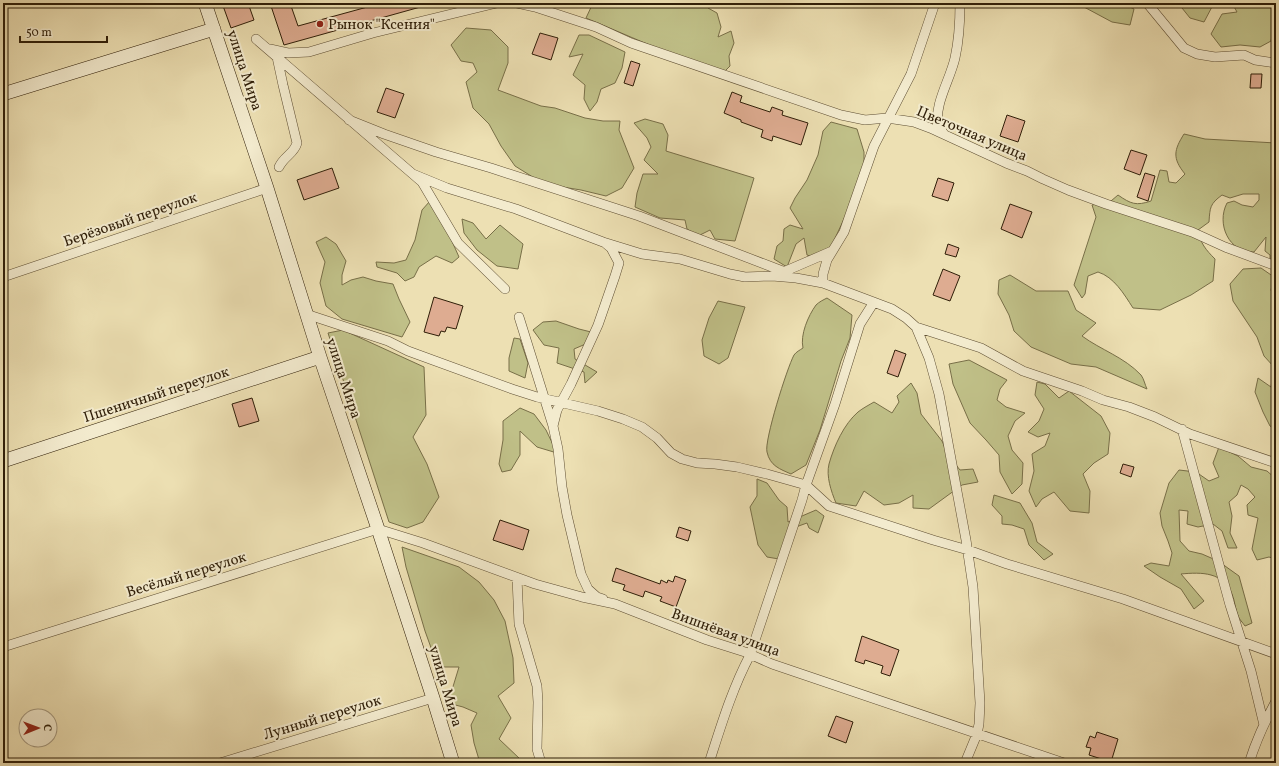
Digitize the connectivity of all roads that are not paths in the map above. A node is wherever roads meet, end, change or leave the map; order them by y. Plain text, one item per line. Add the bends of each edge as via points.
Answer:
1 (205, 3) edge
2 (497, 3) edge
3 (516, 3) edge
4 (934, 3) edge
5 (960, 3) edge
6 (1147, 3) edge
7 (214, 29) junction
8 (256, 39) dead end
9 (269, 49) junction
10 (277, 57) junction
11 (1276, 63) edge
12 (3, 94) edge
13 (889, 118) junction
14 (349, 120) junction
15 (947, 135) junction
16 (279, 167) dead end
17 (413, 174) junction
18 (267, 188) junction
19 (603, 242) junction
20 (832, 251) junction
21 (1276, 266) edge
22 (785, 272) junction
23 (772, 276) junction
24 (3, 277) edge
25 (823, 282) junction
26 (505, 289) dead end
27 (874, 302) junction
28 (306, 314) junction
29 (519, 317) dead end
30 (916, 327) junction
31 (320, 357) junction
32 (544, 399) junction
33 (561, 402) junction
34 (553, 426) junction
35 (1182, 429) junction
36 (3, 461) edge
37 (1276, 462) edge
38 (806, 485) junction
39 (378, 529) junction
40 (968, 550) junction
41 (518, 578) junction
42 (615, 604) junction
43 (1242, 642) junction
44 (3, 647) edge
45 (1276, 654) edge
46 (750, 655) junction
47 (433, 698) junction
48 (1276, 701) edge
49 (1264, 725) junction
50 (977, 734) junction
51 (220, 763) edge
52 (453, 763) edge
53 (541, 763) edge
54 (709, 763) edge
55 (965, 763) edge
56 (1064, 763) edge
57 (1250, 763) edge

1 - 7 main road, улица Мира
2 - 9 street via 373,33 309,52 288,53
3 - 13 street, Цветочная улица via 596,27 631,44 821,109 865,120
4 - 13 street via 911,74
5 - 15 street via 960,29 955,59 937,121 941,131
6 - 11 street via 1184,48 1197,54 1215,57 1244,55 1255,60
7 - 12 main road
7 - 18 main road, улица Мира
8 - 9 street
9 - 10 street
10 - 14 street
10 - 16 street via 297,143 295,149 282,159
13 - 15 street, Цветочная улица via 914,122
13 - 20 street via 874,146 844,232
14 - 17 street
14 - 22 street via 436,152 639,216
15 - 21 street, Цветочная улица via 1075,192 1192,232
17 - 19 street
17 - 26 street via 432,196 458,243
18 - 24 street, Берёзовый переулок
18 - 28 main road, улица Мира
19 - 23 street via 642,254 680,259 730,274 745,277
19 - 33 street via 612,248 618,263 615,276 598,325
20 - 22 street
20 - 25 street via 827,260
22 - 23 street
23 - 25 street
25 - 27 street
27 - 30 street via 892,309
27 - 38 street via 860,324
28 - 31 main road, улица Мира
28 - 32 street via 388,341 512,390
29 - 32 street
30 - 35 street via 980,348 1023,371 1129,407
30 - 40 street via 929,358 939,394
31 - 36 main road, Пшеничный переулок
31 - 39 main road, улица Мира
32 - 33 street
32 - 34 street
33 - 34 street
33 - 38 street via 598,411 642,427 671,453 682,459 760,472
34 - 42 street via 567,515 581,574 588,589 598,597
35 - 37 street via 1190,434
35 - 43 street
38 - 40 street via 829,506
38 - 46 street
39 - 41 street, Вишнёвая улица
39 - 44 street, Весёлый переулок
39 - 47 main road, улица Мира
40 - 43 street via 1036,574 1123,599
40 - 50 street via 973,587 980,703
41 - 42 street, Вишнёвая улица
41 - 53 street via 519,624 536,686 537,749
42 - 46 street, Вишнёвая улица
43 - 45 street
43 - 49 street
46 - 50 street, Вишнёвая улица
46 - 54 street via 724,717
47 - 51 street, Лунный переулок
47 - 52 main road, улица Мира
48 - 49 street
49 - 57 street
50 - 55 street
50 - 56 street, Вишнёвая улица

